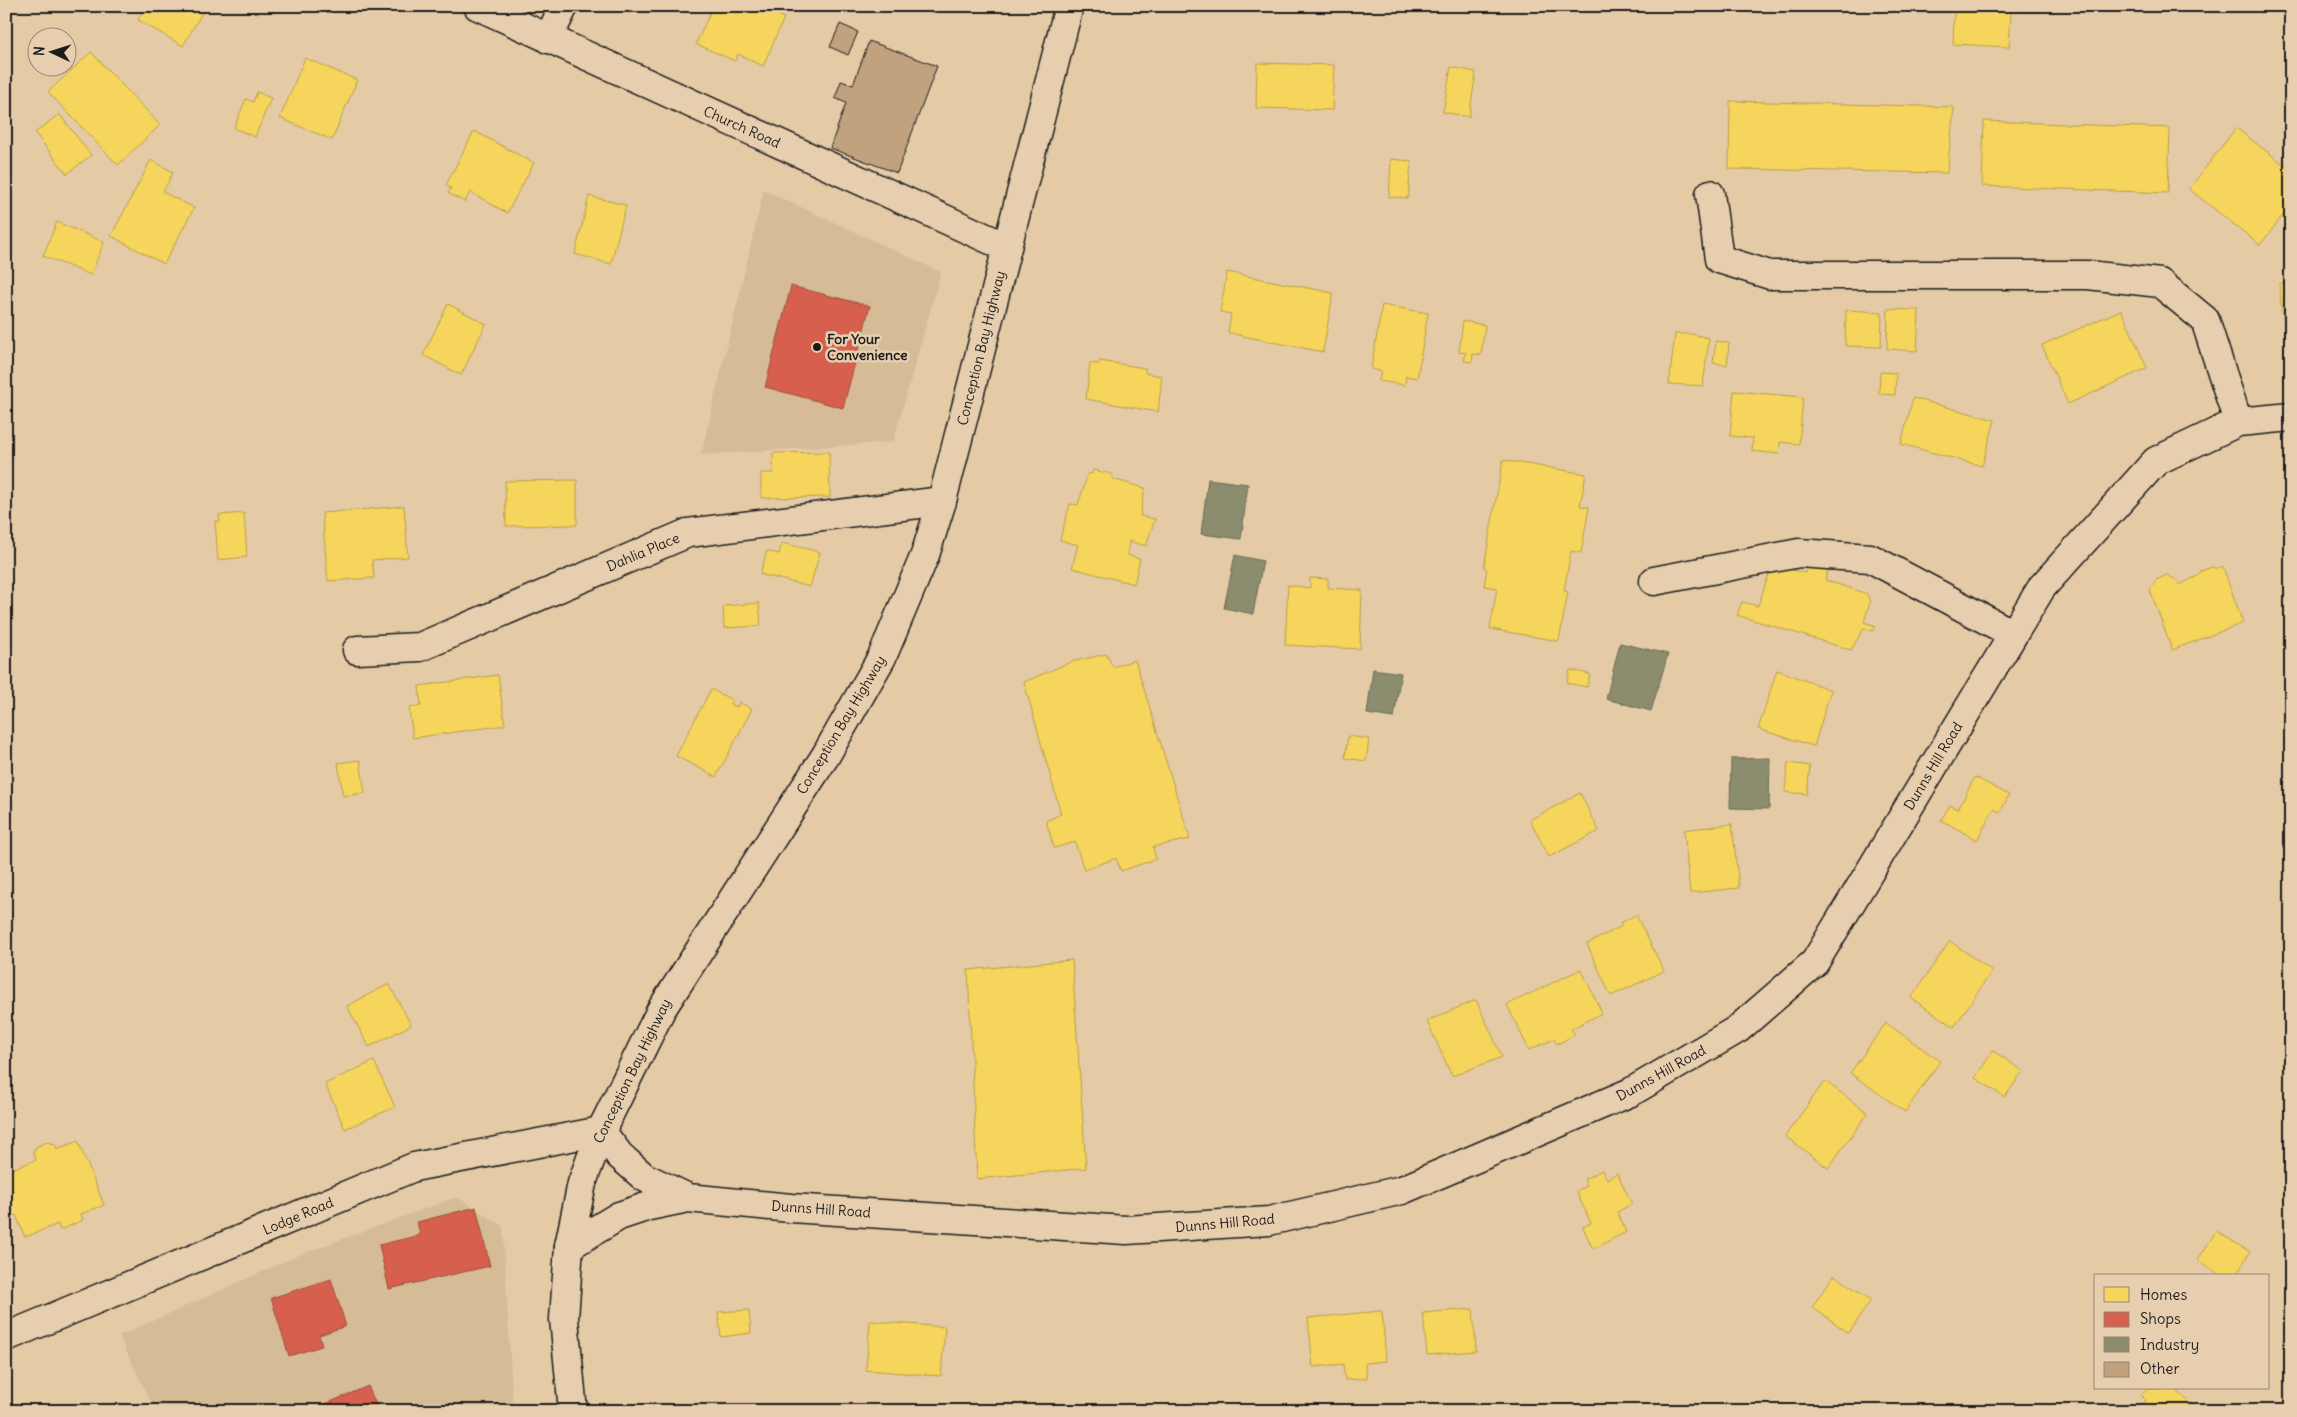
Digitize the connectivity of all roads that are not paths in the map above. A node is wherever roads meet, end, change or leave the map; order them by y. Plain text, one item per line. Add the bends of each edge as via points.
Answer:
1 (478, 6) edge
2 (564, 6) edge
3 (1069, 6) edge
4 (548, 39) junction
5 (1710, 194) dead end
6 (1006, 247) junction
7 (2291, 417) edge
8 (2238, 422) junction
9 (942, 501) junction
10 (1654, 582) dead end
11 (2013, 634) junction
12 (357, 650) dead end
13 (600, 1131) junction
14 (688, 1198) junction
15 (569, 1246) junction
16 (6, 1336) edge
17 (573, 1411) edge

1 - 4 street, Church Road
2 - 4 street
3 - 6 street, Conception Bay Highway
4 - 6 street, Church Road
5 - 8 street via 1719,259 1770,275 2088,275 2160,283 2205,320
6 - 9 street, Conception Bay Highway
7 - 8 street, Dunns Hill Road
8 - 11 street, Dunns Hill Road via 2156,461 2042,587
9 - 12 street, Dahlia Place via 688,533 420,647
9 - 13 street, Conception Bay Highway via 925,555 882,657 826,755 661,1010
10 - 11 street via 1799,553 1870,558
11 - 14 street, Dunns Hill Road via 1815,962 1738,1029 1631,1092 1402,1190 1269,1221 1126,1230
13 - 14 street, Dunns Hill Road via 620,1156 644,1177
13 - 15 street, Conception Bay Highway via 582,1183
13 - 16 street, Lodge Road via 414,1168
14 - 15 street, Dunns Hill Road via 619,1216
15 - 17 street, Conception Bay Highway via 564,1319

